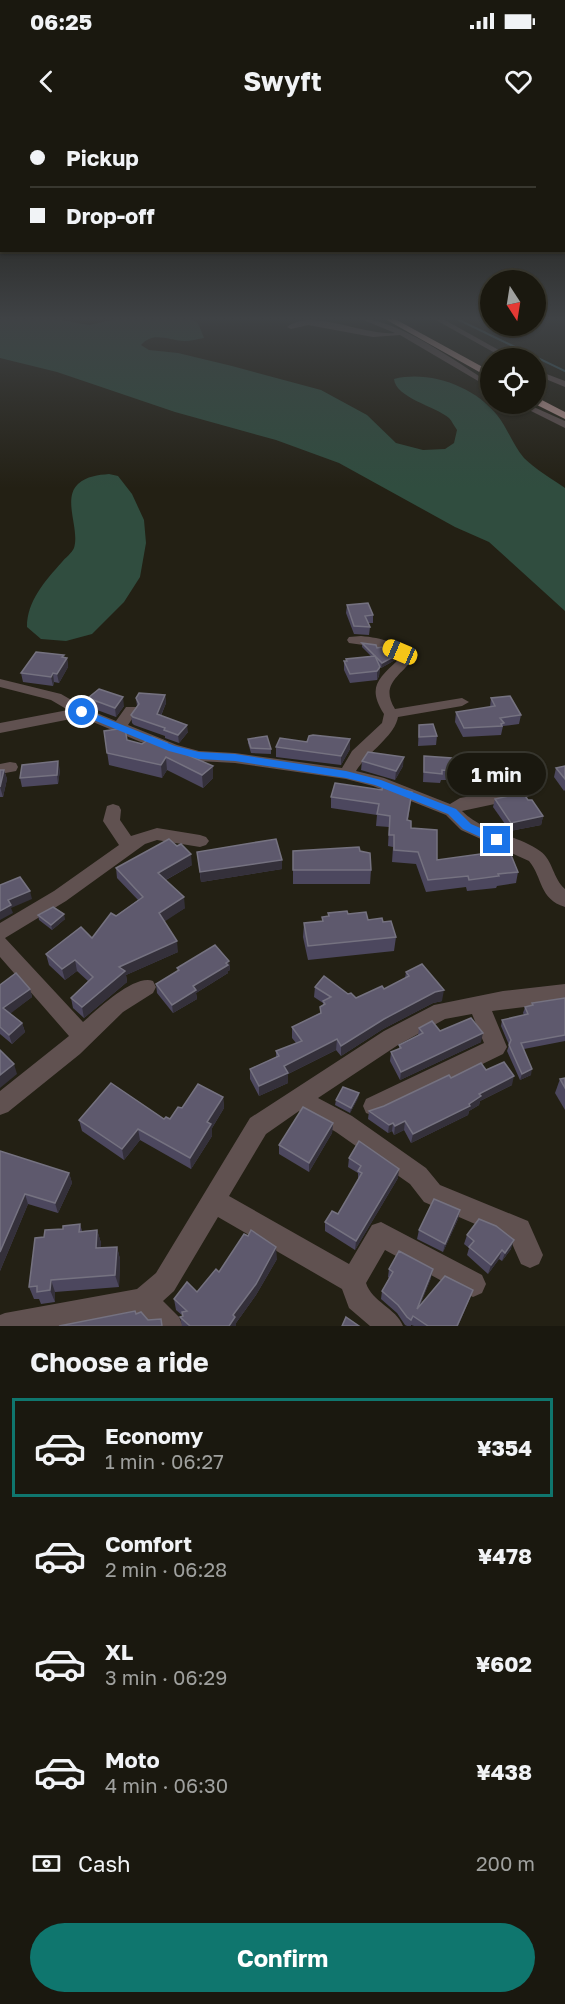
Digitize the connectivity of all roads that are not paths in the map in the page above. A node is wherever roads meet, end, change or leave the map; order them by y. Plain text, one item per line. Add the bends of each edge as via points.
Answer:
1 (546, 376) edge
2 (565, 384) edge
3 (546, 406) edge
4 (542, 414) edge
5 (565, 416) edge
6 (565, 425) edge
7 (354, 640) dead end
8 (0, 683) edge
9 (462, 702) dead end
10 (131, 710) edge
11 (82, 712) junction
12 (391, 714) junction
13 (0, 728) edge
14 (119, 728) junction
15 (346, 774) junction
16 (528, 779) dead end
17 (113, 810) dead end
18 (452, 811) junction
19 (200, 841) dead end
20 (129, 846) junction
21 (565, 900) edge
22 (0, 932) edge
23 (0, 944) edge
24 (146, 987) dead end
25 (565, 993) edge
26 (479, 1005) junction
27 (82, 1036) junction
28 (298, 1099) junction
29 (0, 1105) edge
30 (374, 1106) dead end
31 (214, 1201) junction
32 (530, 1255) dead end
33 (353, 1281) junction
34 (473, 1284) dead end
35 (143, 1301) junction
36 (5, 1326) edge
37 (170, 1326) edge
38 (390, 1326) edge

1 - 2 street
3 - 5 highway
4 - 6 street
7 - 12 street via 376,641 400,652 405,660 385,680 383,701
8 - 11 street via 56,698
9 - 12 street
10 - 14 street
11 - 13 street
11 - 14 street
12 - 15 street via 389,725 358,755
14 - 15 street via 199,756
15 - 18 street
16 - 18 street via 522,793 460,804
17 - 20 street via 111,820
18 - 21 street via 467,826 535,856 549,886
19 - 20 street via 157,834
20 - 22 street via 60,896
23 - 27 street
24 - 27 street via 116,1006
25 - 26 street
26 - 28 street via 441,1011 391,1038
26 - 30 street via 496,1047
27 - 29 street
28 - 31 street via 258,1126
28 - 32 street via 344,1124 417,1176 432,1194 519,1230
31 - 33 street
31 - 35 street via 165,1282
33 - 34 street via 381,1234
33 - 38 street via 358,1299
35 - 36 street
35 - 37 street

